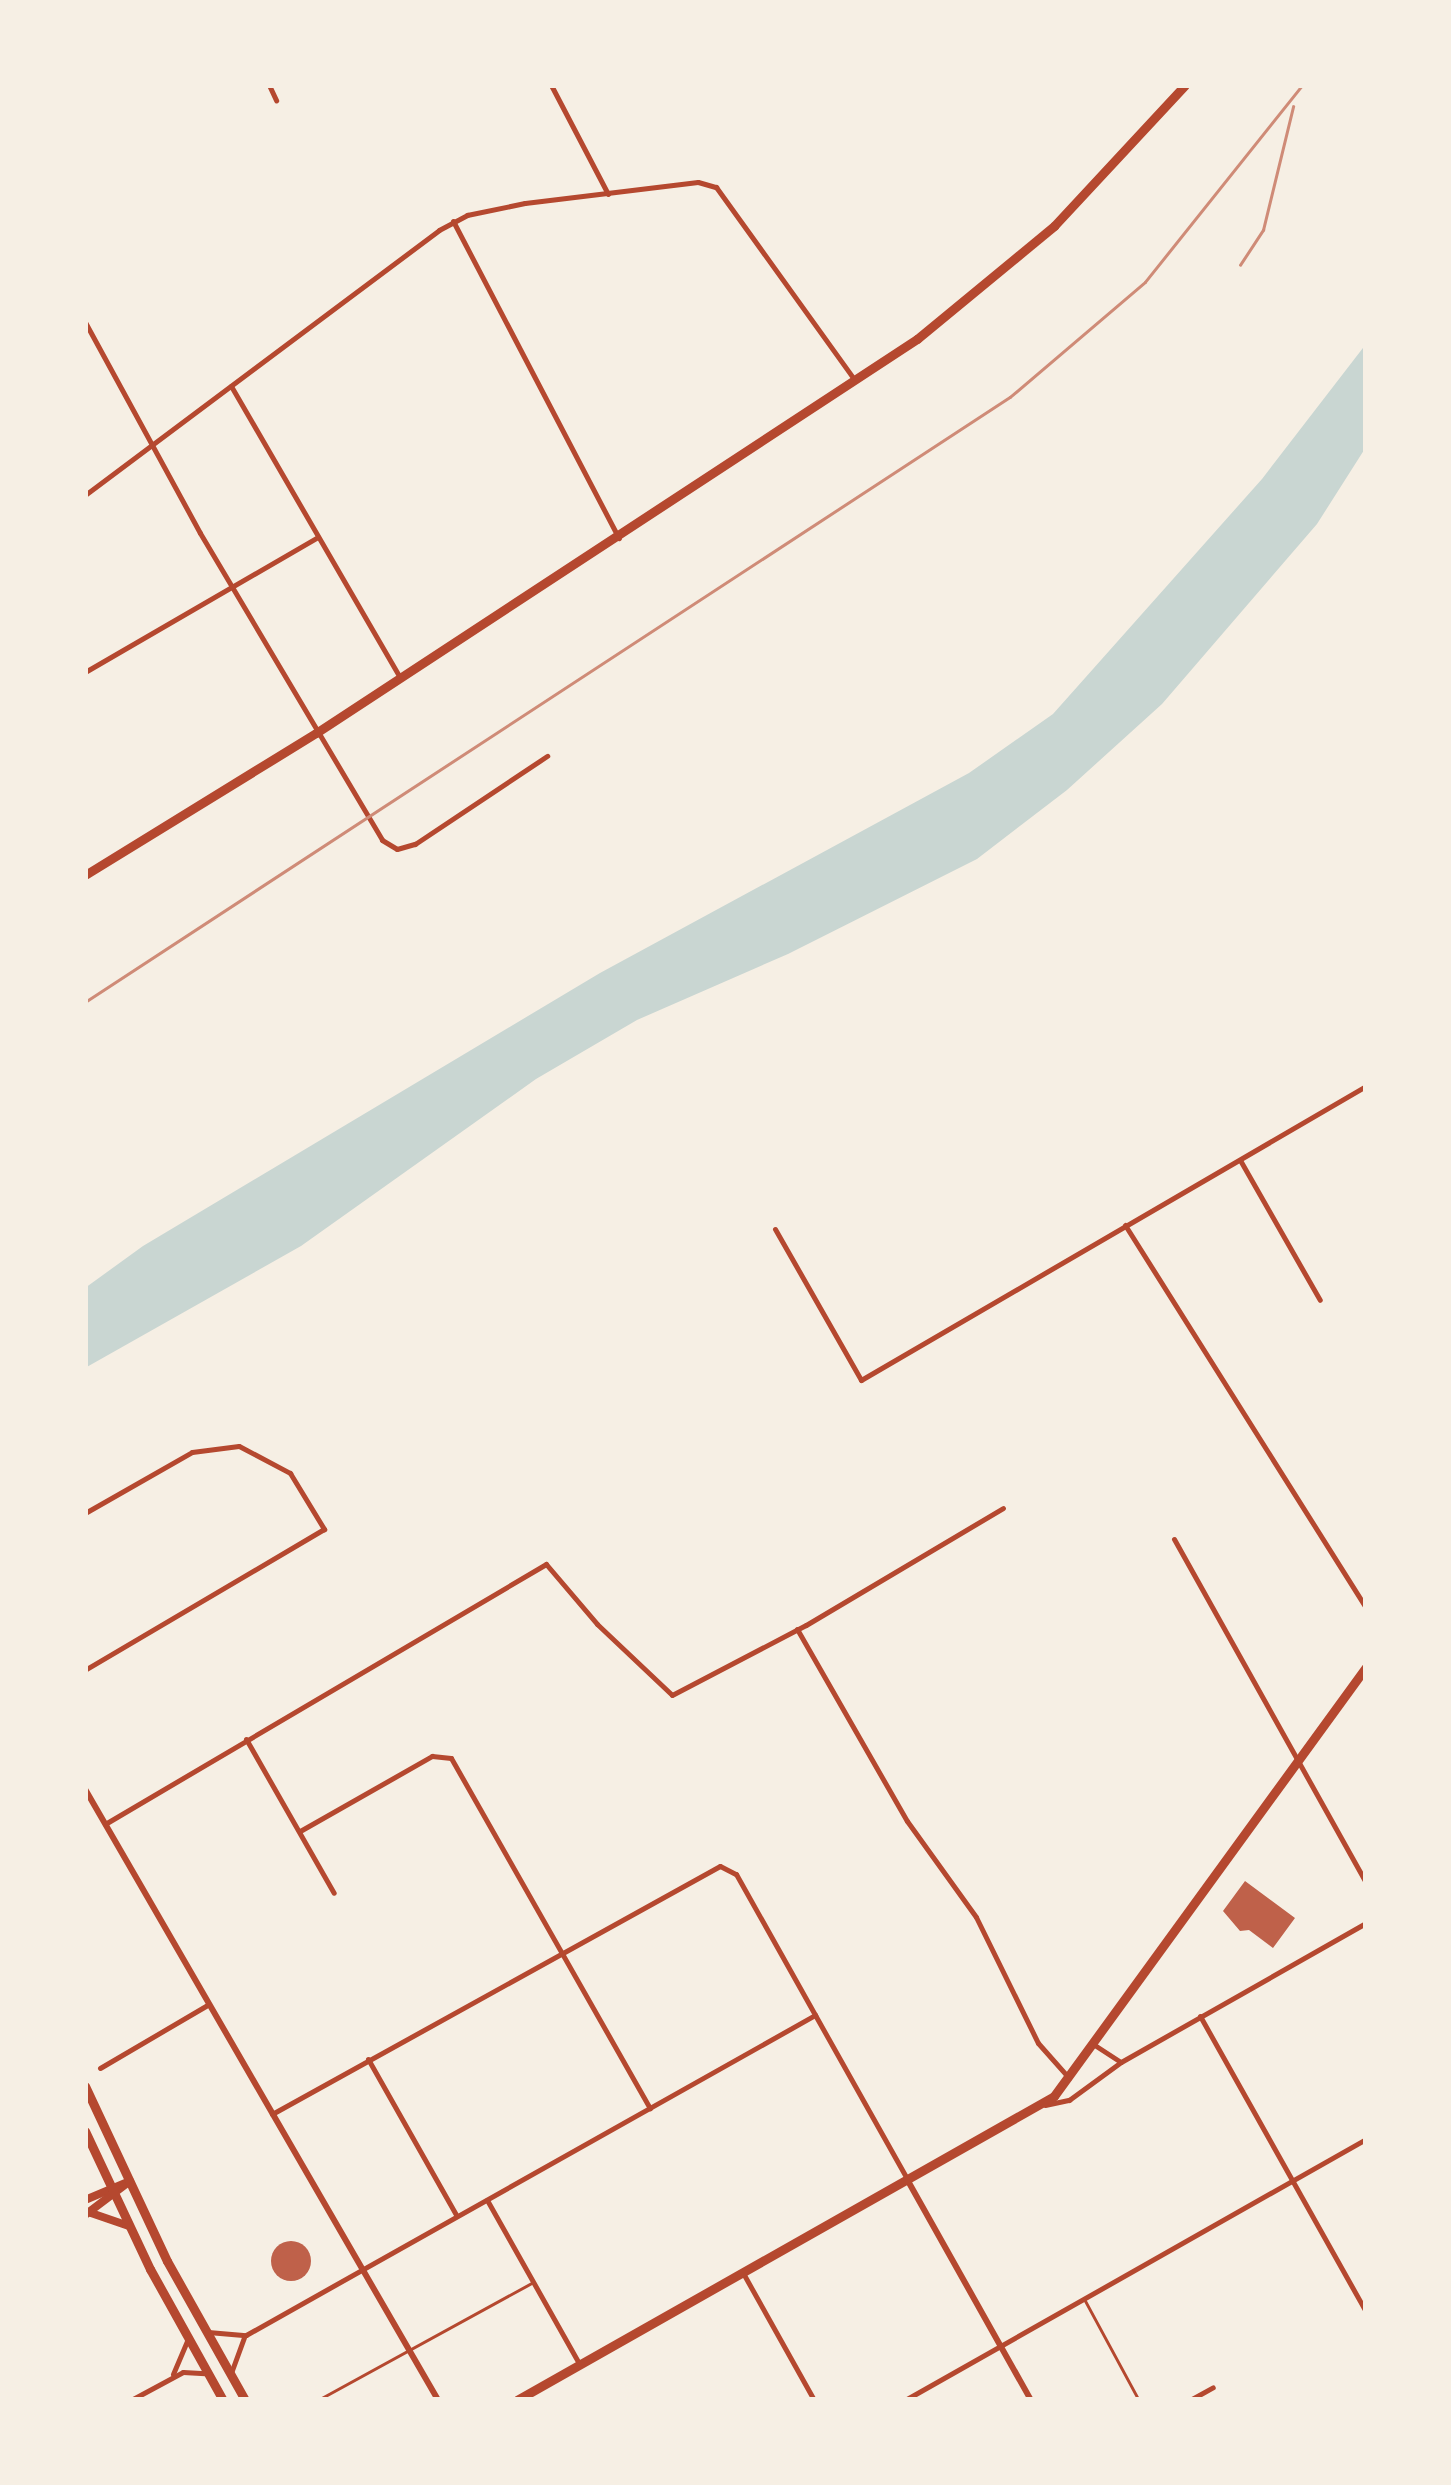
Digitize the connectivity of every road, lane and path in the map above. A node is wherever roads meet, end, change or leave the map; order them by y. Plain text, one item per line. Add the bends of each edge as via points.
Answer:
1 (269, 85) edge
2 (551, 85) edge
3 (1185, 85) edge
4 (276, 100) dead end
5 (608, 194) junction
6 (453, 222) junction
7 (85, 322) edge
8 (856, 381) junction
9 (231, 386) junction
10 (154, 444) junction
11 (85, 496) edge
12 (318, 537) junction
13 (618, 538) junction
14 (232, 588) junction
15 (85, 672) edge
16 (401, 678) junction
17 (316, 733) junction
18 (547, 756) dead end
19 (85, 875) edge
20 (1366, 1086) edge
21 (1240, 1160) junction
22 (1125, 1224) junction
23 (775, 1229) dead end
24 (1320, 1300) dead end
25 (1003, 1508) dead end
26 (85, 1513) edge
27 (1174, 1539) dead end
28 (1366, 1608) edge
29 (797, 1629) junction
30 (1366, 1667) edge
31 (85, 1670) edge
32 (246, 1740) junction
33 (1298, 1761) junction
34 (85, 1790) edge
35 (105, 1824) junction
36 (300, 1831) junction
37 (1366, 1883) edge
38 (334, 1892) dead end
39 (1366, 1923) edge
40 (561, 1952) junction
41 (210, 2004) junction
42 (815, 2016) junction
43 (1200, 2016) junction
44 (1094, 2044) junction
45 (368, 2060) junction
46 (1120, 2062) junction
47 (100, 2068) dead end
48 (1069, 2078) junction
49 (85, 2086) edge
50 (1042, 2105) junction
51 (650, 2108) junction
52 (272, 2114) junction
53 (85, 2131) edge
54 (1366, 2139) edge
55 (908, 2180) junction
56 (1292, 2181) junction
57 (130, 2182) junction
58 (110, 2185) junction
59 (116, 2197) junction
60 (85, 2200) edge
61 (487, 2200) junction
62 (86, 2214) edge
63 (457, 2216) junction
64 (130, 2226) junction
65 (363, 2269) junction
66 (743, 2273) junction
67 (533, 2282) junction
68 (1084, 2299) junction
69 (1364, 2302) edge
70 (1366, 2312) edge
71 (206, 2330) junction
72 (246, 2335) junction
73 (188, 2338) junction
74 (1000, 2346) junction
75 (410, 2350) junction
76 (580, 2365) junction
77 (208, 2373) junction
78 (231, 2376) junction
79 (172, 2377) junction
80 (1213, 2386) dead end
81 (131, 2400) edge
82 (223, 2400) edge
83 (245, 2400) edge
84 (318, 2400) edge
85 (438, 2400) edge
86 (517, 2400) edge
87 (814, 2400) edge
88 (905, 2400) edge
89 (1031, 2400) edge
90 (1139, 2400) edge
91 (1190, 2400) edge

1 - 4 street
2 - 5 street
3 - 8 main road via 1054,226
5 - 6 street via 525,203
5 - 8 street via 707,183 740,215
6 - 9 street
6 - 13 street
7 - 10 street
8 - 13 main road
9 - 10 street
9 - 12 street
10 - 11 street
10 - 14 street
12 - 14 street
12 - 16 street
13 - 16 main road
14 - 15 street
14 - 17 street
16 - 17 main road
17 - 18 street via 382,840 397,848 415,844
17 - 19 main road
20 - 21 street
21 - 22 street
21 - 24 street
22 - 23 street via 861,1380
22 - 28 street
25 - 29 street
26 - 31 street via 192,1452 239,1446 290,1473 324,1529
27 - 33 street
29 - 32 street via 677,1694 666,1693 546,1564
29 - 48 street via 907,1821 976,1917 1038,2043
30 - 33 main road
32 - 35 street
32 - 36 street
33 - 37 street
33 - 44 main road
34 - 35 street
35 - 41 street
36 - 38 street
36 - 40 street via 432,1756 446,1756 458,1763
39 - 43 street
40 - 42 street via 712,1867 725,1866 736,1874
40 - 45 street
40 - 51 street
41 - 47 street
41 - 52 street
42 - 51 street
42 - 55 street
43 - 46 street
43 - 56 street
44 - 46 street
44 - 48 main road
45 - 52 street
45 - 63 street
46 - 50 street via 1069,2100
48 - 50 main road
49 - 57 main road
50 - 55 main road
51 - 61 street
52 - 65 street
53 - 58 main road
54 - 56 street
55 - 66 main road
55 - 74 street
56 - 68 street
56 - 69 street
57 - 58 main road
57 - 59 main road
57 - 71 main road
58 - 59 main road
58 - 60 main road
59 - 62 main road
59 - 64 main road
61 - 63 street
61 - 67 street
62 - 64 main road via 111,2214
63 - 65 street
64 - 73 main road
65 - 72 street
65 - 75 street
66 - 76 main road
66 - 87 street
67 - 75 lane
67 - 76 street
68 - 74 street
68 - 90 lane
69 - 70 street
71 - 72 street
71 - 78 main road
72 - 78 street via 235,2349
73 - 77 main road
73 - 79 street
74 - 88 street
74 - 89 street
75 - 84 lane
75 - 85 street
76 - 86 main road
77 - 79 street
77 - 82 main road
78 - 83 main road
79 - 81 street
80 - 91 street

